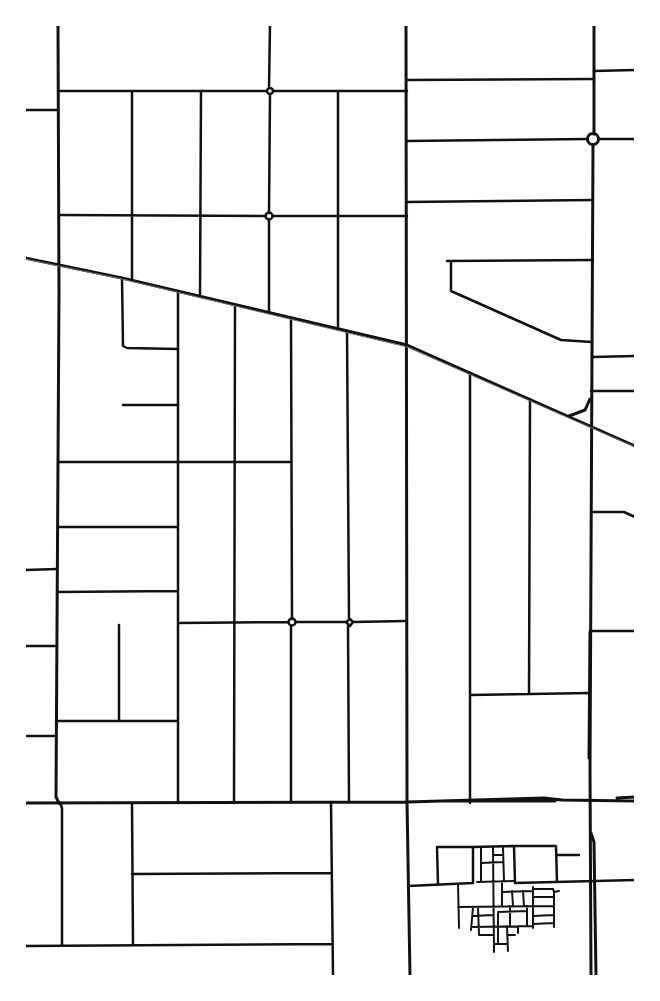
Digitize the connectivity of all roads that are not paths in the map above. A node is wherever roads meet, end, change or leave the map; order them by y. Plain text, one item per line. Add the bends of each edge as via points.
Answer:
1 (58, 25) edge
2 (270, 25) edge
3 (406, 25) edge
4 (594, 25) edge
5 (594, 70) junction
6 (635, 70) edge
7 (594, 79) junction
8 (407, 80) junction
9 (268, 89) junction
10 (58, 91) junction
11 (132, 91) junction
12 (201, 91) junction
13 (338, 91) junction
14 (406, 91) junction
15 (271, 93) junction
16 (25, 110) edge
17 (58, 110) junction
18 (594, 134) junction
19 (587, 139) junction
20 (599, 139) junction
21 (635, 139) edge
22 (407, 141) junction
23 (593, 145) junction
24 (594, 200) junction
25 (407, 202) junction
26 (269, 213) junction
27 (59, 216) junction
28 (132, 216) junction
29 (201, 216) junction
30 (266, 216) junction
31 (273, 216) junction
32 (338, 216) junction
33 (407, 216) junction
34 (269, 219) junction
35 (25, 258) edge
36 (593, 260) junction
37 (59, 264) junction
38 (122, 278) junction
39 (132, 280) junction
40 (178, 291) junction
41 (200, 296) junction
42 (235, 305) junction
43 (269, 313) junction
44 (291, 318) junction
45 (338, 329) junction
46 (347, 331) junction
47 (592, 342) junction
48 (407, 346) junction
49 (178, 349) junction
50 (635, 356) edge
51 (592, 357) junction
52 (470, 373) junction
53 (635, 391) edge
54 (591, 393) junction
55 (530, 400) junction
56 (123, 405) dead end
57 (178, 405) junction
58 (569, 416) junction
59 (591, 426) junction
60 (635, 446) edge
61 (58, 462) junction
62 (178, 462) junction
63 (235, 462) junction
64 (292, 462) junction
65 (591, 512) junction
66 (635, 517) edge
67 (58, 527) junction
68 (178, 527) junction
69 (57, 569) junction
70 (25, 570) edge
71 (178, 591) junction
72 (57, 592) junction
73 (292, 619) junction
74 (348, 619) junction
75 (407, 621) junction
76 (235, 622) junction
77 (288, 622) junction
78 (296, 622) junction
79 (346, 622) junction
80 (353, 622) junction
81 (178, 623) junction
82 (119, 625) dead end
83 (292, 626) junction
84 (348, 626) junction
85 (590, 631) junction
86 (635, 631) edge
87 (25, 646) edge
88 (57, 646) junction
89 (590, 693) junction
90 (529, 694) junction
91 (470, 695) junction
92 (178, 720) junction
93 (56, 721) junction
94 (118, 721) junction
95 (25, 736) edge
96 (56, 736) junction
97 (635, 799) edge
98 (590, 800) junction
99 (470, 801) junction
100 (291, 802) junction
101 (331, 802) junction
102 (349, 802) junction
103 (407, 802) junction
104 (25, 803) edge
105 (60, 803) junction
106 (132, 803) junction
107 (178, 803) junction
108 (234, 803) junction
109 (503, 846) junction
110 (514, 846) junction
111 (473, 847) junction
112 (480, 847) junction
113 (493, 847) junction
114 (579, 854) dead end
115 (493, 855) junction
116 (503, 855) junction
117 (556, 855) junction
118 (493, 862) junction
119 (503, 862) junction
120 (481, 863) junction
121 (332, 873) junction
122 (132, 874) junction
123 (635, 880) edge
124 (503, 881) junction
125 (515, 881) junction
126 (592, 881) junction
127 (477, 882) dead end
128 (481, 882) junction
129 (493, 882) junction
130 (557, 882) junction
131 (458, 884) junction
132 (438, 885) junction
133 (408, 886) junction
134 (533, 889) junction
135 (512, 891) junction
136 (523, 891) junction
137 (502, 892) junction
138 (554, 892) junction
139 (559, 892) dead end
140 (533, 897) junction
141 (554, 897) junction
142 (498, 906) junction
143 (502, 906) junction
144 (511, 906) junction
145 (524, 906) junction
146 (527, 906) junction
147 (533, 906) junction
148 (554, 906) junction
149 (458, 907) junction
150 (472, 907) junction
151 (478, 907) junction
152 (494, 907) junction
153 (527, 911) junction
154 (498, 912) junction
155 (510, 912) junction
156 (494, 915) junction
157 (473, 916) junction
158 (478, 916) junction
159 (533, 916) junction
160 (554, 916) junction
161 (554, 923) junction
162 (498, 926) junction
163 (509, 926) junction
164 (518, 926) junction
165 (528, 926) junction
166 (533, 926) junction
167 (478, 927) junction
168 (494, 927) junction
169 (554, 927) dead end
170 (459, 928) dead end
171 (494, 935) junction
172 (507, 935) junction
173 (333, 944) junction
174 (494, 944) junction
175 (498, 944) junction
176 (508, 944) junction
177 (62, 945) junction
178 (132, 945) junction
179 (25, 946) edge
180 (508, 951) dead end
181 (494, 952) dead end
182 (334, 976) edge
183 (410, 976) edge
184 (591, 976) edge
185 (596, 976) edge

1 - 10 main road
2 - 9 street
3 - 8 main road
4 - 5 main road
5 - 6 street
5 - 7 main road
7 - 8 street
7 - 18 main road
8 - 14 main road
9 - 12 street
9 - 15 street
9 - 15 street
10 - 11 street
10 - 17 main road
11 - 12 street
11 - 28 street
12 - 29 street
13 - 14 street
13 - 15 street
13 - 32 street
14 - 22 main road
15 - 26 street
16 - 17 street
17 - 27 main road
18 - 19 main road
18 - 20 main road
19 - 22 street
19 - 23 main road
20 - 21 street
20 - 23 main road
22 - 25 main road
23 - 24 main road
24 - 25 street
24 - 36 main road
25 - 33 main road
26 - 30 street
26 - 31 street
27 - 28 street
27 - 37 main road
28 - 29 street
28 - 39 street
29 - 30 street
29 - 41 street
30 - 34 street
31 - 32 street
31 - 34 street
32 - 33 street
32 - 45 street
33 - 48 main road
34 - 43 street
35 - 37 main road
36 - 47 main road
36 - 47 street via 449,261 450,291 561,340
37 - 38 main road
37 - 61 main road
38 - 39 main road
38 - 49 street via 123,346
39 - 40 main road
40 - 41 main road
40 - 49 street
41 - 42 main road
42 - 43 main road
42 - 63 street
43 - 44 main road
44 - 45 main road
44 - 64 street
45 - 46 main road
46 - 48 main road
46 - 74 street
47 - 51 main road
48 - 52 main road
48 - 75 main road
49 - 57 street
50 - 51 street
51 - 54 main road
52 - 55 main road
52 - 91 street
53 - 54 street
54 - 58 main road via 584,410
54 - 59 main road
55 - 58 main road
55 - 90 street
56 - 57 street
57 - 62 street
58 - 59 main road
59 - 60 main road
59 - 65 main road
61 - 62 street
61 - 67 main road
62 - 63 street
62 - 68 street
63 - 64 street
63 - 76 street
64 - 73 street
65 - 66 street via 624,512
65 - 85 main road
67 - 68 street
67 - 69 main road
68 - 71 street
69 - 70 street
69 - 72 main road
71 - 72 street
71 - 81 street
72 - 88 main road
73 - 77 street
73 - 78 street
74 - 79 street
74 - 80 street
75 - 80 street
75 - 103 main road
76 - 77 street
76 - 81 street
76 - 108 street
77 - 83 street
78 - 79 street
78 - 83 street
79 - 84 street
80 - 84 street
81 - 92 street
82 - 94 street
83 - 100 street
84 - 102 street
85 - 86 street
85 - 89 main road
87 - 88 street
88 - 93 main road
89 - 90 street
89 - 98 main road
90 - 91 street
91 - 99 street
92 - 94 street
92 - 107 street
93 - 94 street
93 - 96 main road
95 - 96 street
96 - 105 main road via 56,796
97 - 98 main road
98 - 99 main road
98 - 126 main road
99 - 103 main road
100 - 101 main road
100 - 108 main road
101 - 102 main road
101 - 121 street
102 - 103 main road
103 - 133 main road
104 - 105 main road
105 - 106 main road
105 - 177 street
106 - 107 main road
106 - 122 street
107 - 108 main road
109 - 110 street
109 - 113 street
109 - 116 street
110 - 117 street via 556,846
110 - 125 street
111 - 112 street
111 - 131 street via 473,883
111 - 132 street via 437,847
112 - 113 street
112 - 120 street
113 - 115 street
114 - 117 street
115 - 116 street
115 - 118 street
116 - 119 street
117 - 130 street
118 - 119 street
118 - 120 street
118 - 129 street
119 - 124 street
120 - 128 street
121 - 122 street
121 - 173 street
122 - 178 street
123 - 126 street
124 - 125 street
124 - 129 street
124 - 137 street
125 - 130 street
126 - 130 street
126 - 184 main road
126 - 185 main road
127 - 128 street
128 - 129 street
129 - 152 street
131 - 132 street
131 - 149 street
132 - 133 street
133 - 183 main road
134 - 136 street
134 - 138 street via 553,889
134 - 140 street
135 - 136 street
135 - 137 street
135 - 144 street
136 - 145 street
137 - 143 street
138 - 139 street
138 - 141 street
140 - 141 street
140 - 147 street
141 - 148 street
142 - 143 street
142 - 152 street
142 - 154 street
143 - 144 street
144 - 145 street
144 - 155 street
145 - 146 street
146 - 147 street
146 - 153 street
147 - 148 street
147 - 159 street
148 - 160 street
149 - 150 street
149 - 170 street
150 - 151 street
150 - 157 street
151 - 152 street
151 - 158 street
152 - 156 street
153 - 155 street
153 - 165 street
154 - 155 street
154 - 162 street
155 - 163 street
156 - 158 street
156 - 168 street
157 - 158 street
157 - 167 street via 472,929
158 - 167 street
159 - 160 street
159 - 166 street
160 - 161 street
161 - 166 street
161 - 169 street
162 - 163 street
162 - 168 street
162 - 175 street
163 - 164 street
163 - 172 street
164 - 165 street
164 - 172 street via 516,934
165 - 166 street
167 - 168 street
167 - 171 street via 478,935
168 - 171 street
171 - 174 street
172 - 176 street
173 - 178 street
173 - 182 street
174 - 175 street
174 - 181 street
175 - 176 street
176 - 180 street
177 - 178 street
177 - 179 street

